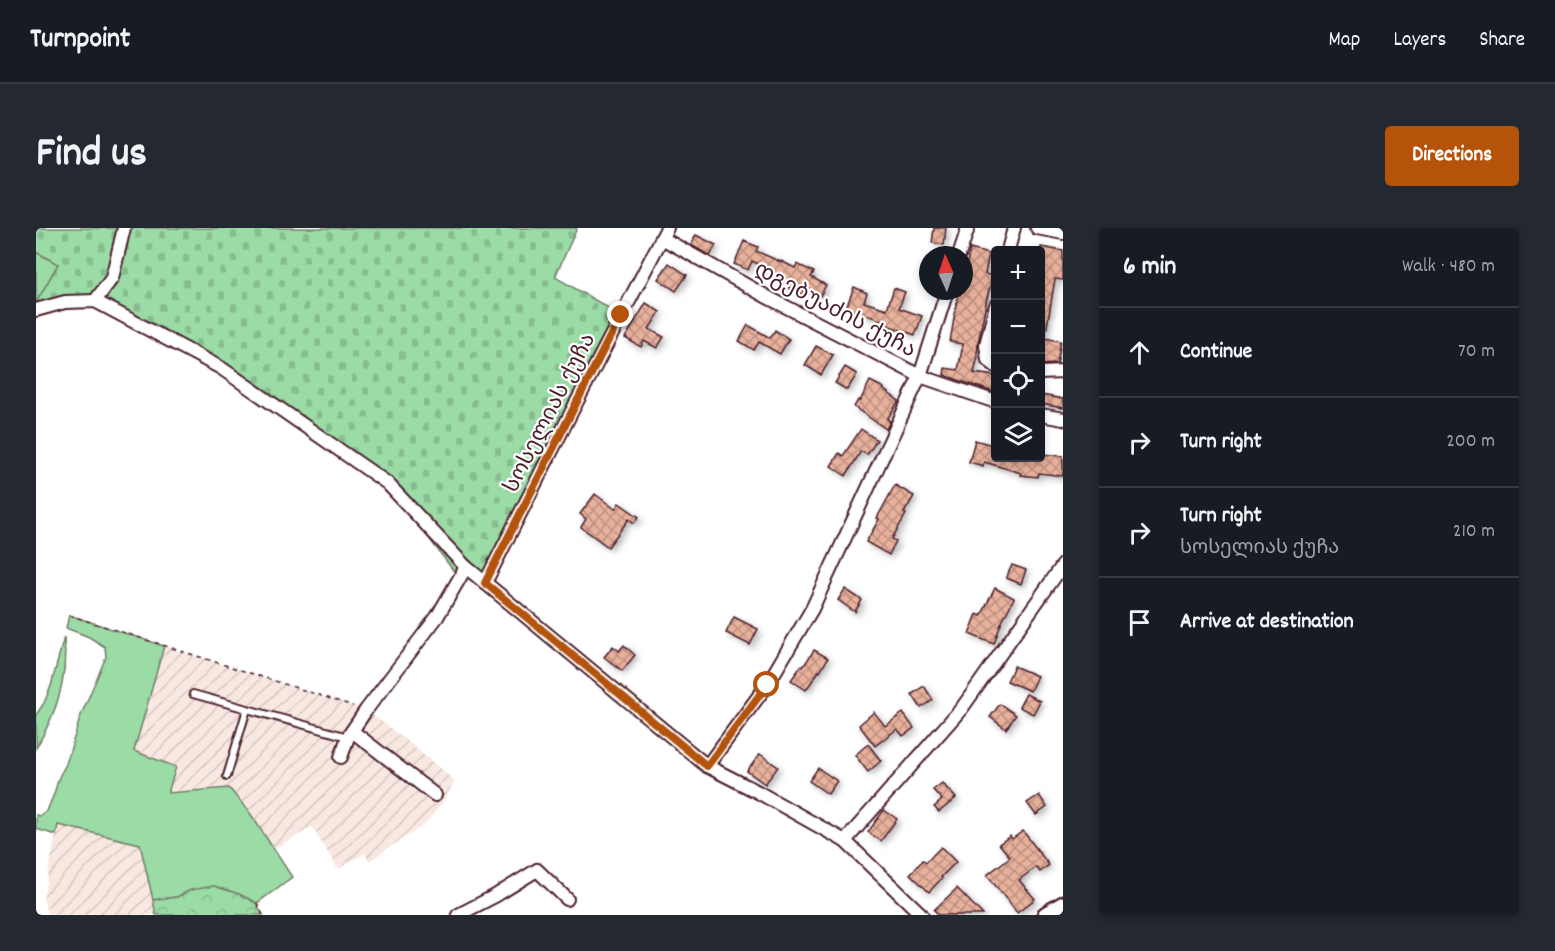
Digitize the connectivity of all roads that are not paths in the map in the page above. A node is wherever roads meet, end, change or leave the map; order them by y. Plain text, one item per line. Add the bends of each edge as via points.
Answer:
1 (124, 228) edge
2 (968, 228) edge
3 (1014, 228) edge
4 (1037, 228) edge
5 (665, 233) edge
6 (1063, 233) edge
7 (962, 246) edge
8 (1009, 246) edge
9 (944, 300) edge
10 (95, 301) junction
11 (36, 310) edge
12 (991, 325) edge
13 (991, 362) edge
14 (1063, 372) edge
15 (1045, 373) edge
16 (920, 376) junction
17 (991, 400) edge
18 (1045, 416) edge
19 (1063, 419) edge
20 (1063, 565) edge
21 (466, 567) junction
22 (485, 583) junction
23 (193, 694) dead end
24 (247, 709) junction
25 (350, 734) junction
26 (341, 757) dead end
27 (707, 766) junction
28 (227, 776) dead end
29 (435, 795) dead end
30 (845, 841) junction
31 (567, 899) dead end
32 (1063, 905) edge
33 (458, 915) edge
34 (922, 915) edge
35 (1046, 915) edge

1 - 10 street via 112,278
2 - 7 street
3 - 8 street
4 - 6 street
5 - 16 street, დგებუაძის ქუჩა via 769,298
5 - 22 street, სოსელიას ქუჩა
9 - 16 street
10 - 11 street via 65,302
10 - 21 street via 221,368 387,483
12 - 13 street via 986,345
14 - 15 street
16 - 17 street, დგებუაძის ქუჩა
16 - 27 street via 812,609 767,685
18 - 19 street
20 - 30 street via 962,708
21 - 22 street
21 - 25 street via 436,617
22 - 27 street
23 - 24 lane
24 - 25 lane
24 - 28 lane
25 - 26 street
25 - 29 street
27 - 30 street
30 - 34 street
31 - 33 street via 537,870
32 - 35 main road

